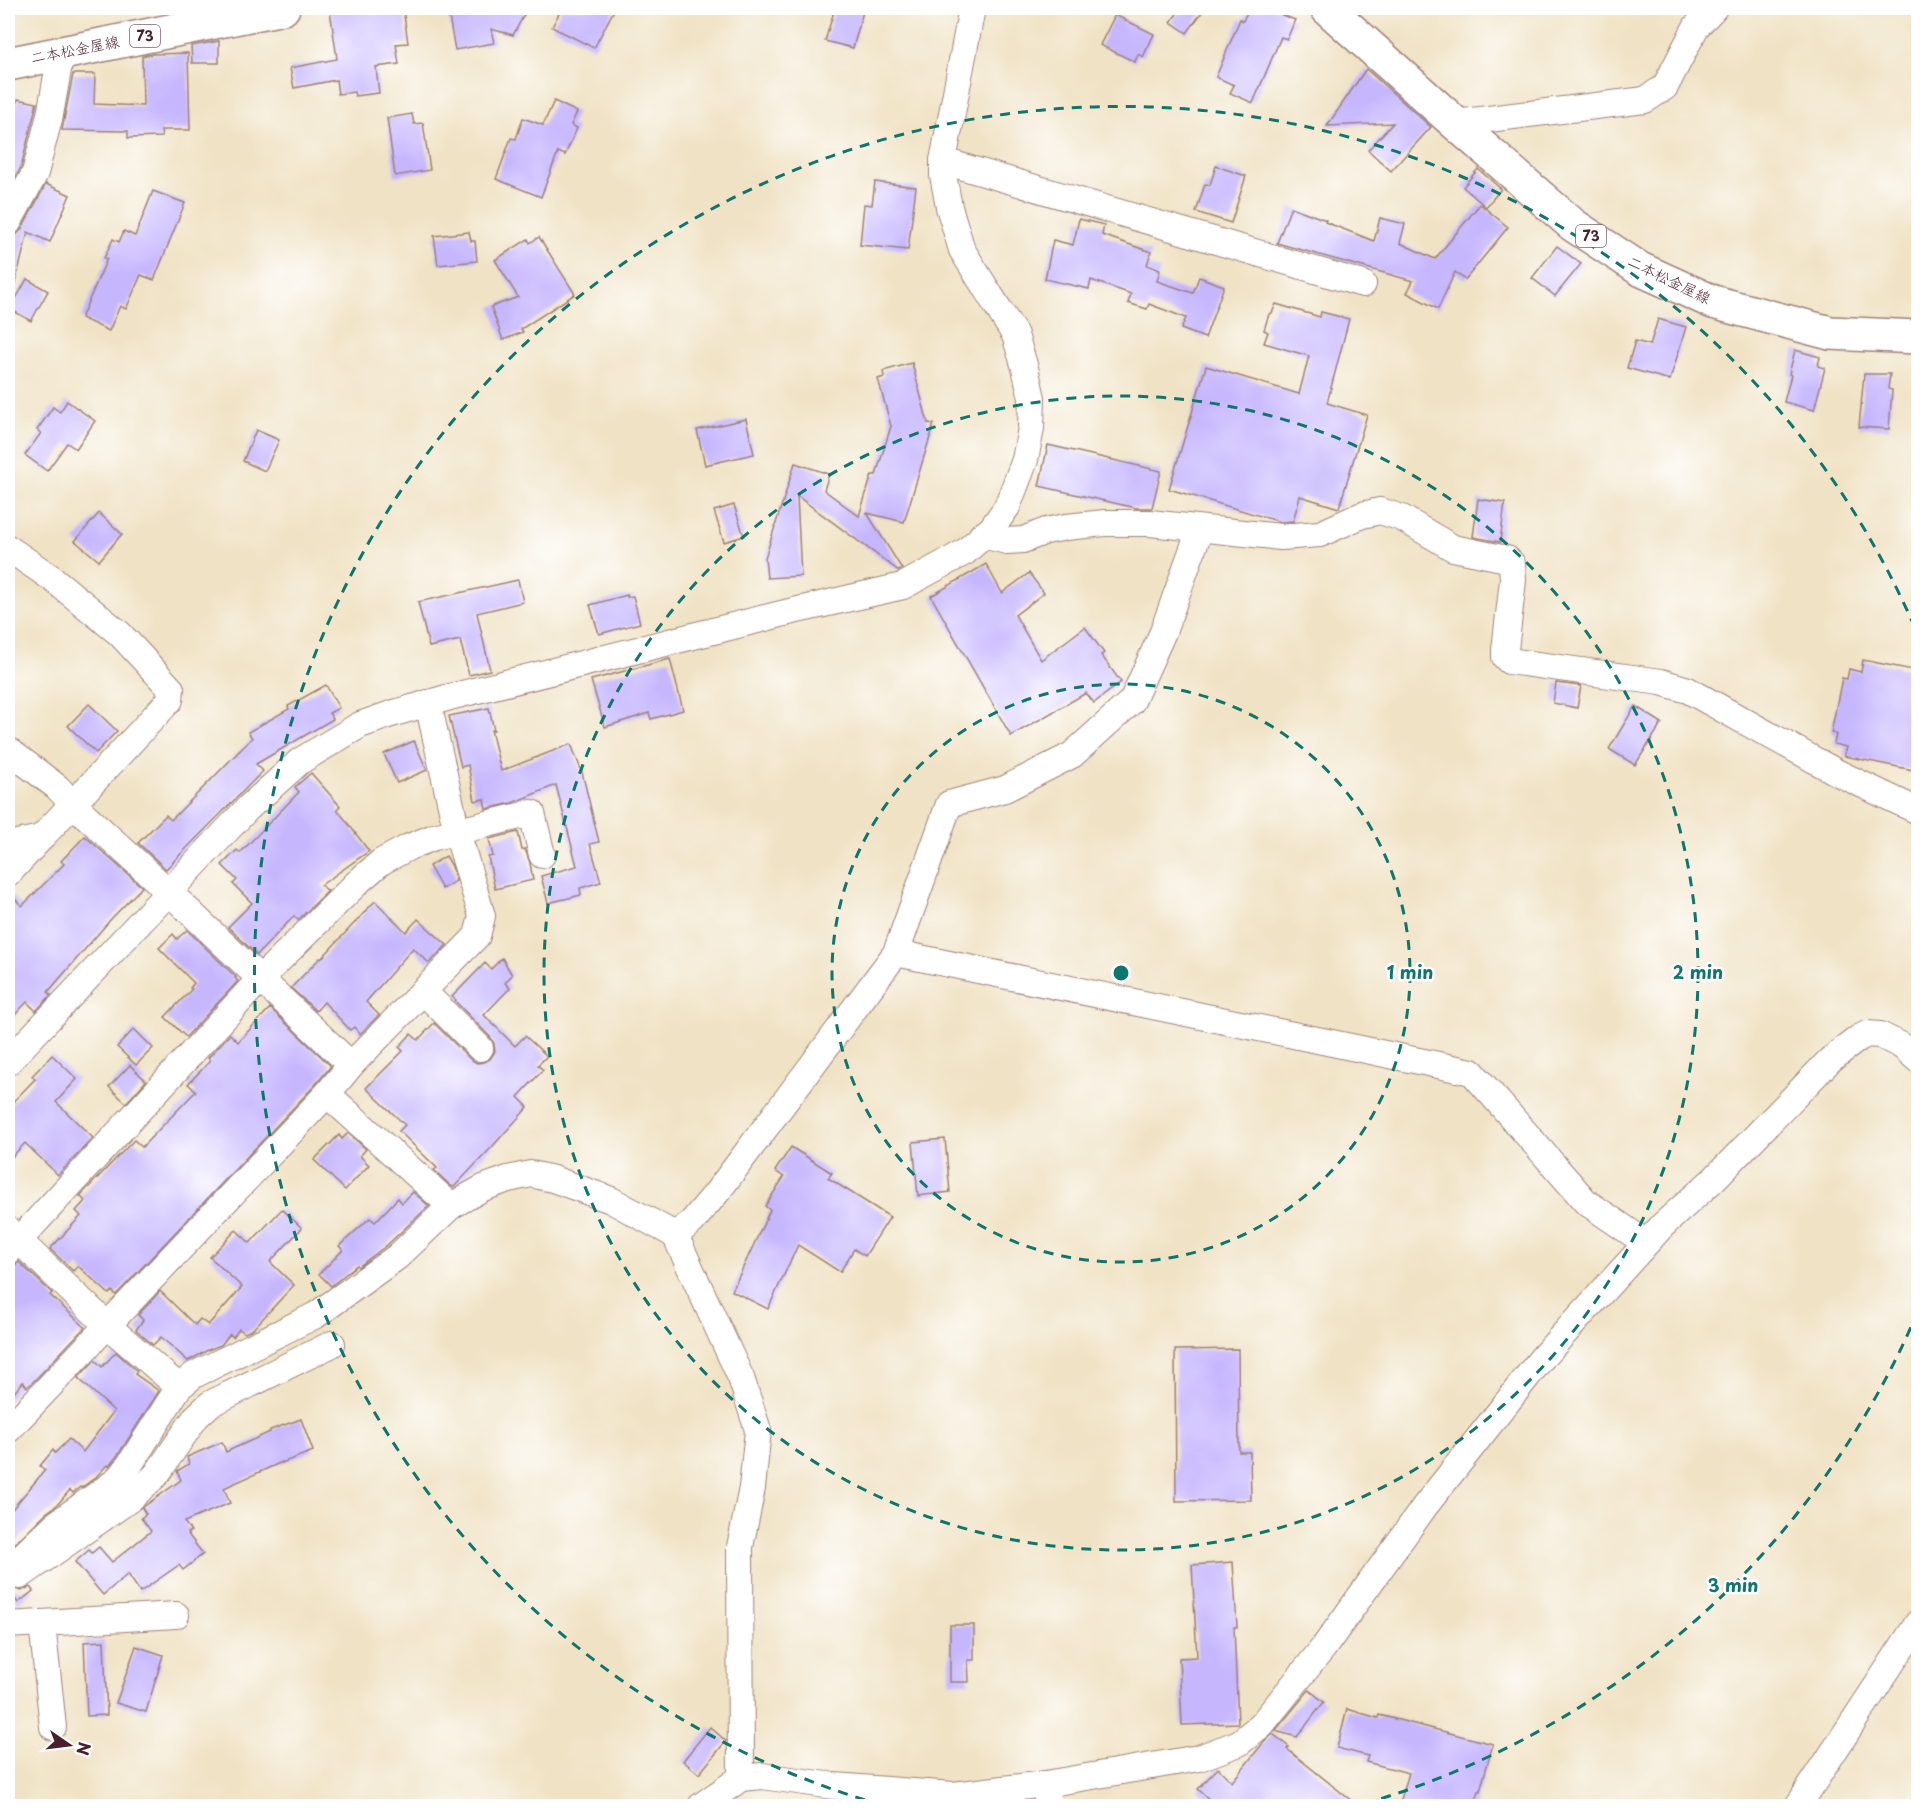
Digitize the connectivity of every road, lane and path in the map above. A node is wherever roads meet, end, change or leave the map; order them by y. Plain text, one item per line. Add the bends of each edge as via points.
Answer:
1 (283, 8) edge
2 (972, 8) edge
3 (1327, 8) edge
4 (1714, 8) edge
5 (57, 54) junction
6 (8, 64) edge
7 (1455, 123) junction
8 (943, 161) junction
9 (8, 224) edge
10 (1363, 284) dead end
11 (1918, 338) edge
12 (1200, 529) junction
13 (982, 535) junction
14 (8, 548) edge
15 (428, 703) junction
16 (8, 750) edge
17 (73, 804) junction
18 (1918, 811) edge
19 (457, 832) junction
20 (41, 838) junction
21 (8, 845) edge
22 (542, 855) dead end
23 (8, 874) edge
24 (168, 891) junction
25 (896, 953) junction
26 (261, 978) junction
27 (423, 991) junction
28 (480, 1048) dead end
29 (1918, 1060) edge
30 (8, 1062) edge
31 (351, 1065) junction
32 (327, 1094) junction
33 (451, 1206) junction
34 (675, 1235) junction
35 (11, 1241) edge
36 (1646, 1243) junction
37 (108, 1326) junction
38 (332, 1344) dead end
39 (179, 1387) junction
40 (8, 1430) edge
41 (8, 1573) edge
42 (8, 1585) edge
43 (176, 1615) dead end
44 (42, 1623) junction
45 (1918, 1623) edge
46 (8, 1624) edge
47 (53, 1727) dead end
48 (741, 1778) junction
49 (1046, 1795) edge
50 (835, 1796) edge
51 (701, 1806) edge
52 (1798, 1806) edge

1 - 5 main road, 二本松金屋線 / 73
2 - 8 street
3 - 7 main road, 二本松金屋線 / 73
4 - 7 street via 1696,27 1665,87 1645,100
5 - 6 main road, 二本松金屋線 / 73
5 - 9 street via 50,115 35,173
7 - 11 main road, 二本松金屋線 / 73 via 1573,225 1640,269 1713,302 1830,333
8 - 10 street
8 - 13 street via 949,207 962,250 1015,335 1032,398 1032,428 1025,460 1007,507
12 - 13 street via 1105,523 1066,527 1007,542
12 - 18 street via 1281,537 1320,534 1362,515 1390,513 1453,548 1507,559 1512,564 1504,650 1509,661 1661,682 1688,690 1838,773
12 - 25 street via 1132,701 1072,755 1005,789 948,804
13 - 15 street via 965,552 903,586
14 - 17 street via 120,634 171,689 170,700
15 - 19 street
15 - 24 street via 360,725 300,761 248,808
16 - 17 street
17 - 20 street
17 - 24 street
19 - 22 street via 532,813
19 - 26 street via 434,837 381,862
19 - 27 street via 482,916 477,936
20 - 21 street
20 - 23 street
24 - 26 street
24 - 30 street
25 - 34 street via 718,1191 692,1222
25 - 36 street via 1472,1072 1586,1202
26 - 31 street
26 - 35 street
27 - 28 street
27 - 31 street
29 - 36 street via 1880,1035 1859,1038 1830,1060
31 - 32 street
32 - 33 street
32 - 37 street
33 - 34 street via 483,1188 531,1174 611,1200
33 - 39 street via 397,1257 316,1315 194,1375
34 - 48 street via 741,1378 758,1430 740,1547
35 - 37 street
36 - 49 street via 1542,1358 1261,1725 1239,1743 1199,1758
37 - 39 street
37 - 40 street
38 - 42 street via 210,1404 196,1417 156,1475 129,1499
39 - 41 street via 116,1481 56,1524
43 - 44 street
44 - 46 street
44 - 47 street
45 - 52 street
48 - 50 street via 762,1776
48 - 51 street
49 - 50 street

